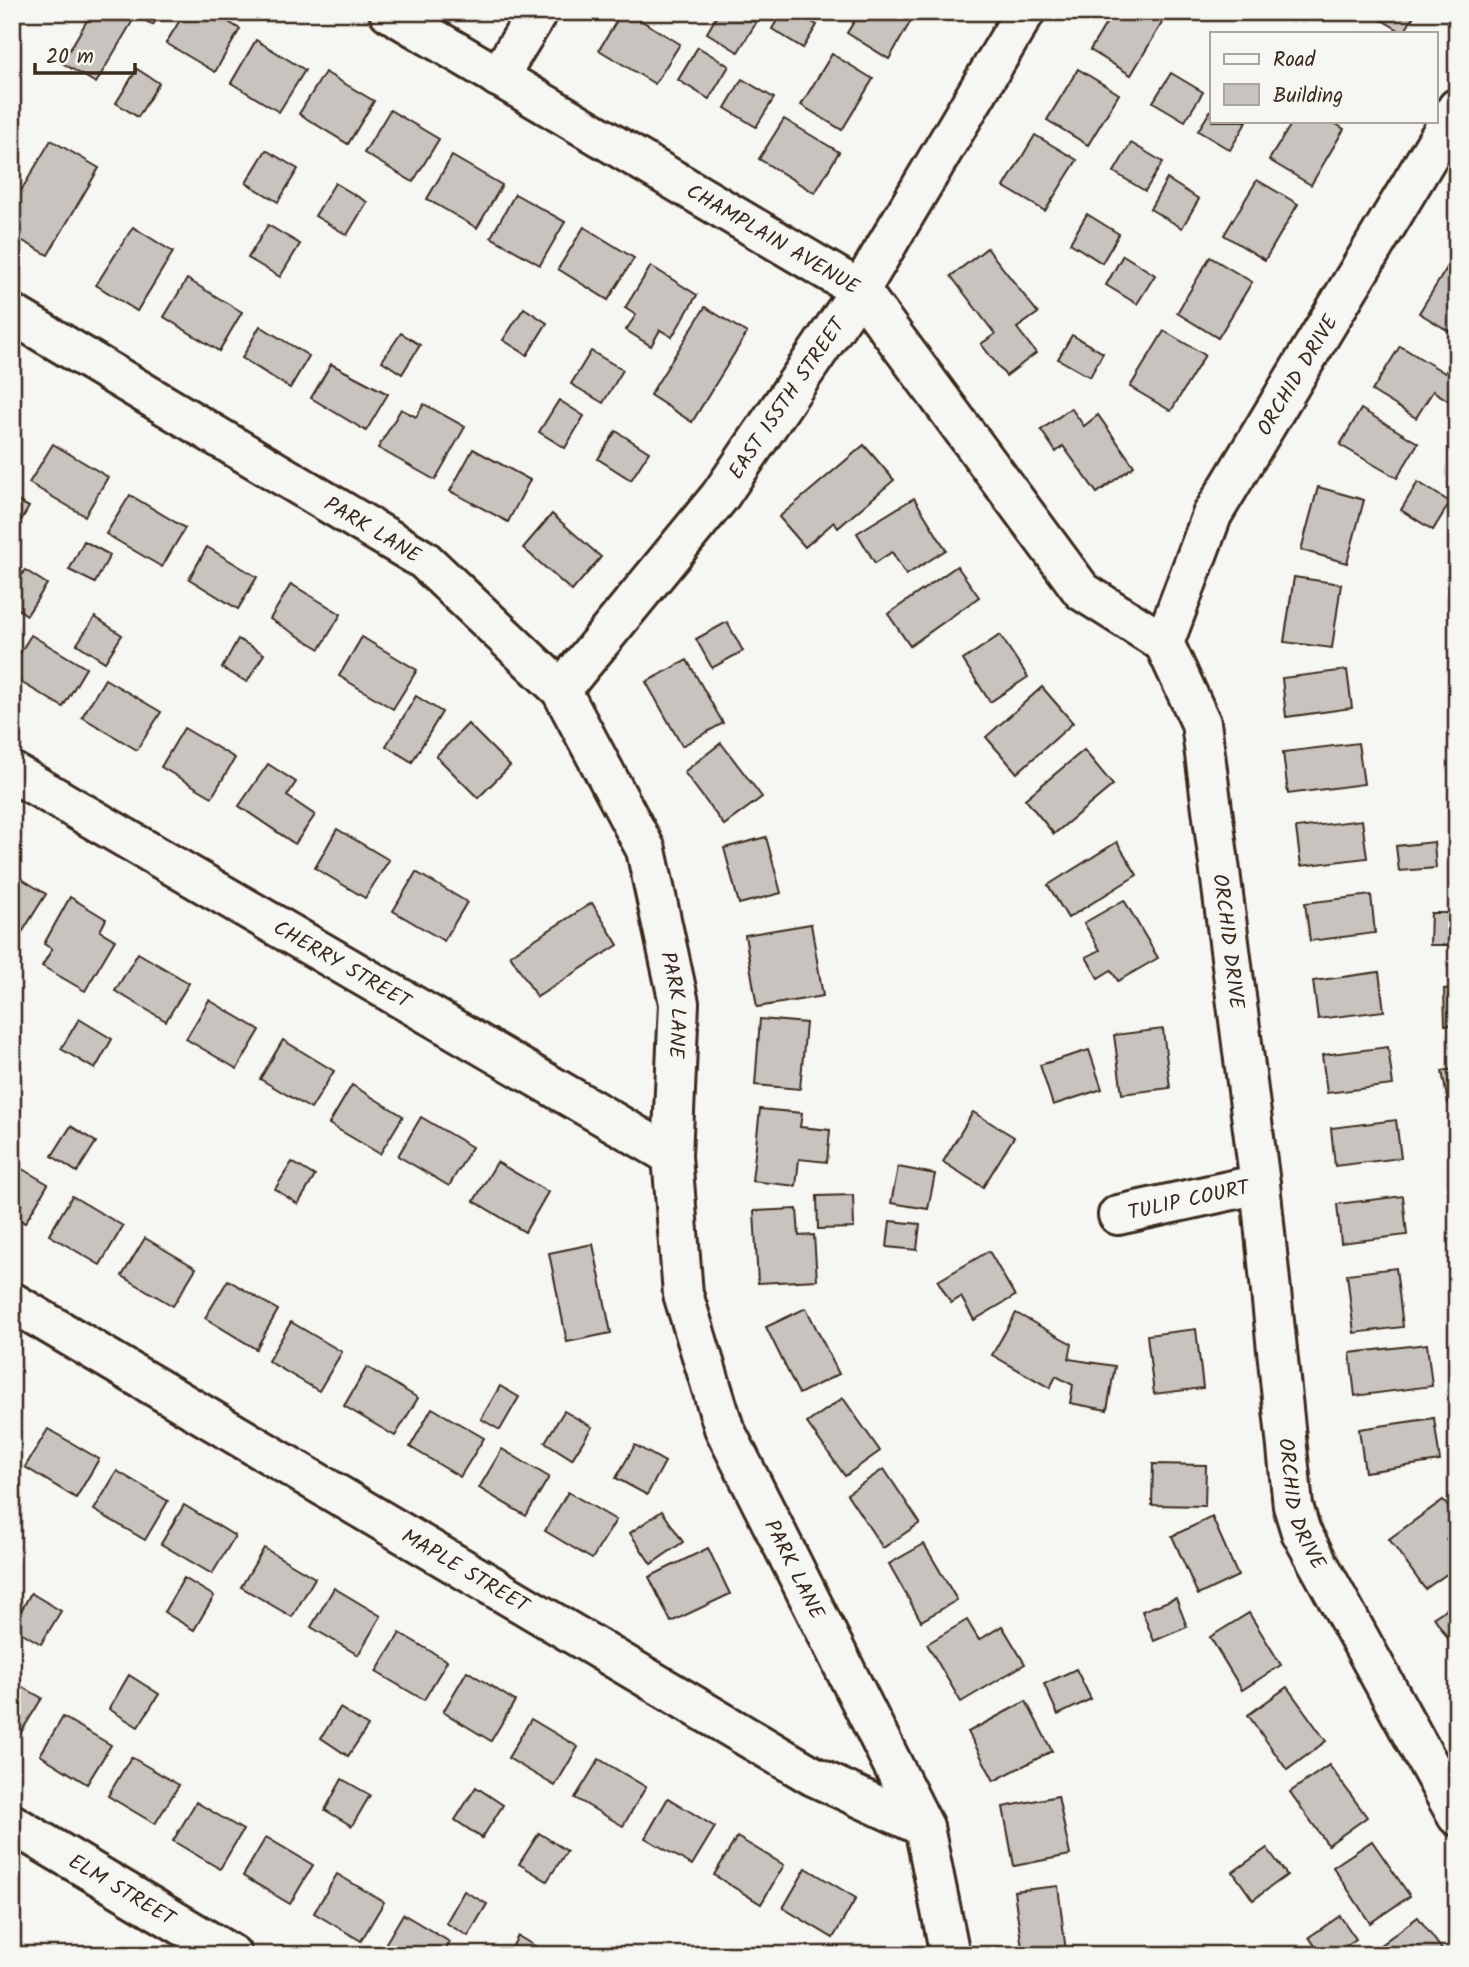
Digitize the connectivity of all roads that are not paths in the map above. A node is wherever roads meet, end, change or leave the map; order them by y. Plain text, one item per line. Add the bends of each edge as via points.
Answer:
1 (389, 12) edge
2 (537, 12) edge
3 (1025, 12) edge
4 (498, 77) junction
5 (1457, 108) edge
6 (860, 290) junction
7 (12, 314) edge
8 (1164, 643) junction
9 (561, 690) junction
10 (12, 772) edge
11 (672, 1156) junction
12 (1260, 1184) junction
13 (1118, 1215) dead end
14 (12, 1302) edge
15 (1457, 1816) edge
16 (12, 1824) edge
17 (924, 1827) junction
18 (232, 1955) edge
19 (950, 1955) edge

1 - 4 street, CHAMPLAIN AVENUE
2 - 4 street
3 - 6 street, EAST 155TH STREET
4 - 6 street, CHAMPLAIN AVENUE
5 - 8 street, ORCHID DRIVE via 1212,515
6 - 8 street, CHAMPLAIN AVENUE via 1082,591
6 - 9 street, EAST 155TH STREET via 720,496
7 - 9 street, PARK LANE via 424,559
8 - 12 street, ORCHID DRIVE via 1201,723
9 - 11 street, PARK LANE via 646,850 679,1003
10 - 11 street, CHERRY STREET
11 - 17 street, PARK LANE via 683,1294 724,1428
12 - 13 street, TULIP COURT
12 - 15 street, ORCHID DRIVE via 1293,1506 1301,1532
14 - 17 street, MAPLE STREET via 813,1776
16 - 18 street, ELM STREET
17 - 19 street, PARK LANE

